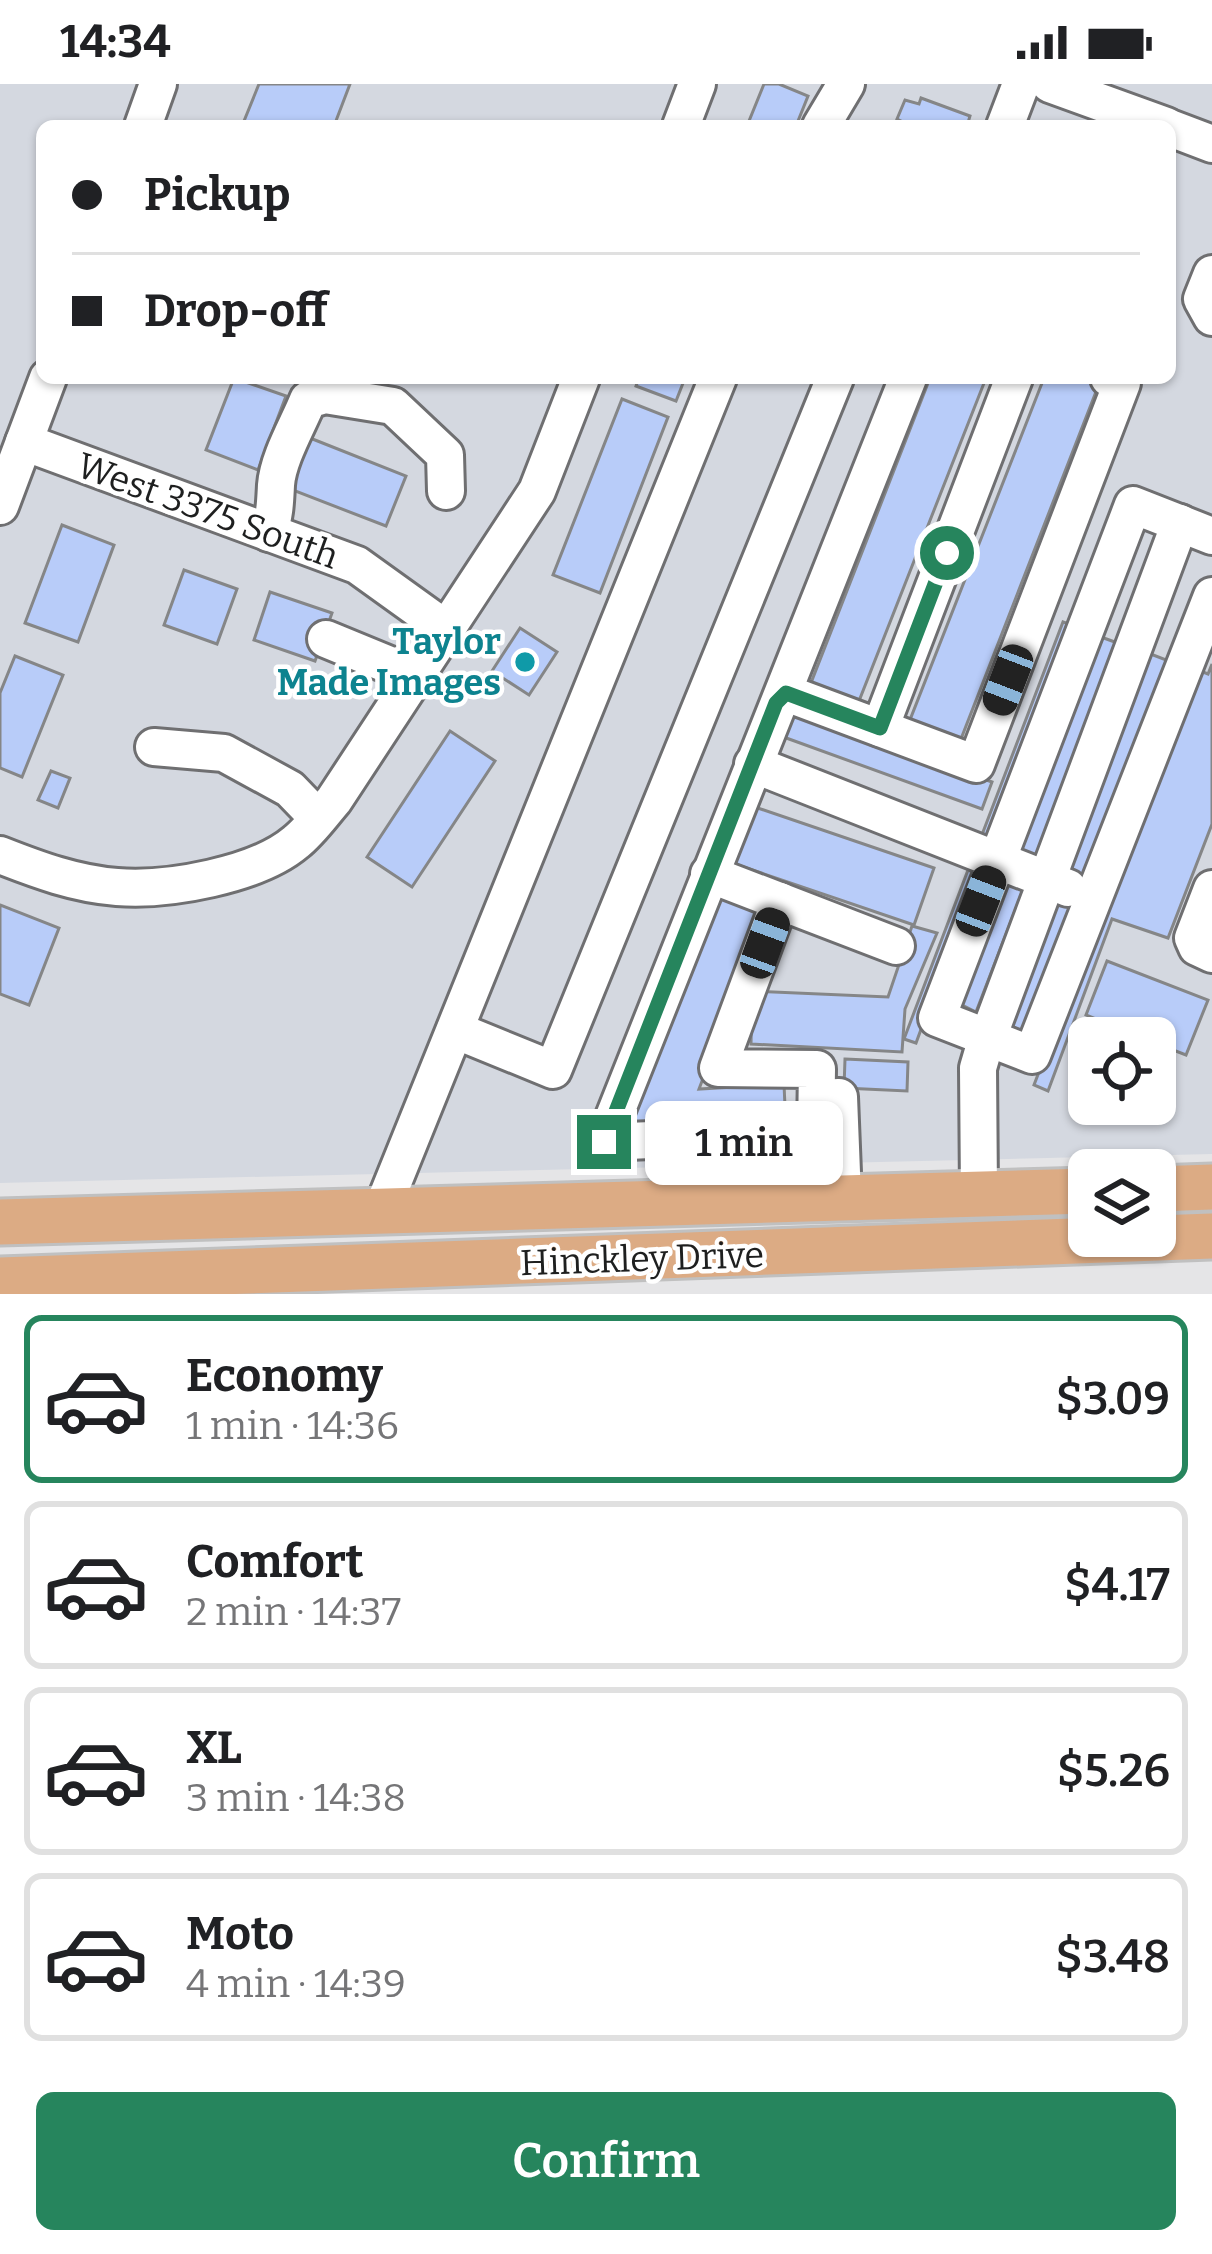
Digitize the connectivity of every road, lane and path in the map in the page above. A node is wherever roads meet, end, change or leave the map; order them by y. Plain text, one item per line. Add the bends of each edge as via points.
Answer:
1 (158, 84) edge
2 (697, 84) edge
3 (848, 84) edge
4 (1021, 84) edge
5 (1050, 84) edge
6 (145, 120) edge
7 (683, 120) edge
8 (825, 120) edge
9 (844, 120) edge
10 (1007, 120) edge
11 (1149, 120) edge
12 (1176, 130) edge
13 (1212, 144) edge
14 (1212, 274) edge
15 (1212, 317) edge
16 (46, 384) edge
17 (579, 384) edge
18 (716, 384) edge
19 (833, 384) edge
20 (906, 384) edge
21 (1012, 384) edge
22 (1122, 384) edge
23 (24, 442) junction
24 (446, 491) dead end
25 (0, 506) edge
26 (1196, 530) edge
27 (269, 533) junction
28 (1212, 596) edge
29 (446, 629) junction
30 (326, 639) dead end
31 (416, 676) junction
32 (786, 693) junction
33 (880, 728) junction
34 (154, 747) dead end
35 (753, 764) junction
36 (326, 809) junction
37 (0, 855) edge
38 (996, 862) junction
39 (709, 874) junction
40 (1046, 880) junction
41 (1212, 889) edge
42 (1094, 898) junction
43 (780, 901) junction
44 (896, 946) dead end
45 (1212, 954) edge
46 (455, 1030) junction
47 (988, 1037) junction
48 (816, 1099) junction
49 (1212, 1187) edge
50 (1176, 1188) edge
51 (1068, 1192) edge
52 (979, 1194) junction
53 (843, 1198) junction
54 (381, 1212) junction
55 (0, 1222) edge
56 (1212, 1236) edge
57 (0, 1280) edge

1 - 6 street
2 - 7 street
3 - 8 street
3 - 9 street
4 - 10 street
5 - 11 street
12 - 13 street
14 - 15 street via 1202,299
16 - 23 street
17 - 29 street via 537,491
18 - 46 street
19 - 46 street via 553,1070
20 - 32 street
21 - 33 street
22 - 33 street via 976,764
23 - 25 street
23 - 27 street, West 3375 South
24 - 27 street via 445,455 393,406 326,395 308,400 276,484
26 - 38 street via 1132,505
26 - 40 street
27 - 29 street, West 3375 South via 357,565
28 - 42 street
29 - 31 street
30 - 31 street
31 - 36 street
32 - 33 street
32 - 35 street
34 - 36 street via 224,753
35 - 38 street
35 - 39 street
36 - 37 street via 295,844 245,870 186,882 118,888
38 - 40 street
38 - 47 street via 937,1018
39 - 43 street
39 - 48 street via 604,1142 816,1133
40 - 42 street
40 - 47 street
41 - 45 street via 1193,938
42 - 47 street via 1032,1055
43 - 44 street
43 - 48 street via 718,1068 817,1069
46 - 54 street
47 - 52 street via 978,1068
48 - 53 street via 839,1097
49 - 50 main road
51 - 52 main road, Hinckley Drive
52 - 53 main road, Hinckley Drive
53 - 54 main road, Hinckley Drive
54 - 55 main road, Hinckley Drive
56 - 57 main road, Hinckley Drive

